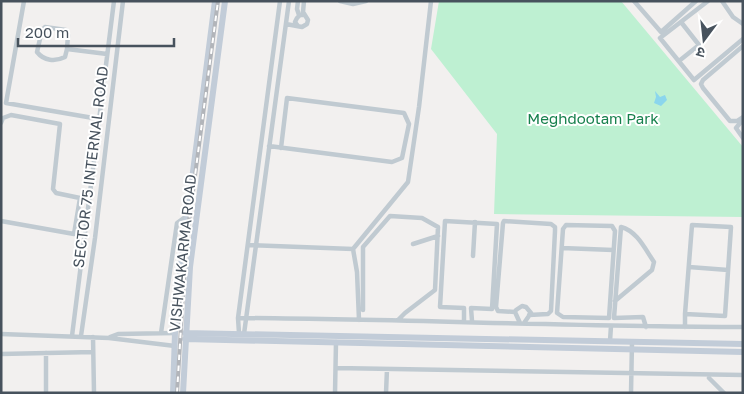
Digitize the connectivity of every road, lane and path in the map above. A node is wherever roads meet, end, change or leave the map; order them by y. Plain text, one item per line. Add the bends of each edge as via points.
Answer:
1 (24, 1) edge
2 (114, 1) edge
3 (123, 1) edge
4 (215, 1) edge
5 (225, 1) edge
6 (280, 1) edge
7 (289, 1) edge
8 (298, 1) edge
9 (304, 1) edge
10 (340, 1) edge
11 (366, 1) edge
12 (431, 1) edge
13 (634, 1) edge
14 (696, 1) edge
15 (708, 1) edge
16 (722, 1) edge
17 (287, 15) junction
18 (300, 16) junction
19 (681, 22) junction
20 (286, 24) junction
21 (743, 24) edge
22 (298, 26) junction
23 (743, 39) edge
24 (743, 46) edge
25 (67, 49) junction
26 (107, 54) junction
27 (678, 62) junction
28 (270, 86) junction
29 (277, 87) junction
30 (203, 98) junction
31 (212, 98) junction
32 (210, 117) junction
33 (200, 118) junction
34 (98, 119) junction
35 (743, 119) edge
36 (1, 123) edge
37 (743, 138) edge
38 (269, 146) junction
39 (281, 148) junction
40 (80, 198) junction
41 (89, 199) junction
42 (188, 215) junction
43 (1, 221) edge
44 (476, 222) junction
45 (438, 236) junction
46 (412, 244) dead end
47 (248, 246) junction
48 (256, 246) junction
49 (562, 248) junction
50 (353, 249) junction
51 (613, 250) junction
52 (473, 256) dead end
53 (689, 267) junction
54 (728, 270) junction
55 (614, 301) junction
56 (464, 308) junction
57 (471, 308) junction
58 (363, 310) dead end
59 (516, 312) junction
60 (686, 314) junction
61 (529, 315) junction
62 (577, 316) junction
63 (589, 316) junction
64 (238, 318) junction
65 (246, 318) junction
66 (358, 320) junction
67 (398, 320) junction
68 (464, 321) junction
69 (472, 321) junction
70 (522, 323) junction
71 (577, 325) junction
72 (590, 325) junction
73 (611, 326) junction
74 (646, 327) junction
75 (685, 327) junction
76 (743, 327) edge
77 (161, 333) junction
78 (175, 333) junction
79 (241, 333) junction
80 (1, 334) edge
81 (72, 336) junction
82 (82, 336) junction
83 (185, 336) junction
84 (93, 337) junction
85 (109, 338) junction
86 (610, 341) junction
87 (336, 342) junction
88 (632, 342) junction
89 (743, 344) edge
90 (175, 346) junction
91 (631, 350) junction
92 (93, 352) junction
93 (743, 352) edge
94 (46, 353) junction
95 (1, 354) edge
96 (336, 368) junction
97 (387, 368) junction
98 (631, 373) junction
99 (743, 375) edge
100 (709, 378) dead end
101 (46, 393) edge
102 (94, 393) edge
103 (173, 393) edge
104 (183, 393) edge
105 (335, 393) edge
106 (386, 393) edge
107 (631, 393) edge
108 (724, 393) edge

1 - 34 street via 6,103
2 - 26 street, SECTOR 75 INTERNAL ROAD
3 - 82 street, SECTOR 75 INTERNAL ROAD
4 - 30 street, VISHWAKARMA ROAD
5 - 31 street, VISHWAKARMA ROAD
6 - 28 street
7 - 17 street
8 - 18 street
9 - 18 street
10 - 11 street via 353,4
12 - 50 street via 408,182
13 - 14 street via 661,32
15 - 19 street
16 - 21 street via 733,17
17 - 18 street
17 - 20 street
18 - 22 street via 296,22
18 - 22 street via 308,20 304,27
19 - 27 street via 699,45
19 - 27 street via 660,38
20 - 22 street
20 - 29 street
23 - 27 street via 694,80
24 - 35 street via 702,84 730,121
25 - 25 street via 61,59 54,61 41,57 37,52 42,30 66,30
25 - 26 street
26 - 34 street, SECTOR 75 INTERNAL ROAD
28 - 29 street
28 - 47 street
29 - 38 street
30 - 31 street
30 - 33 street, VISHWAKARMA ROAD
31 - 32 street, VISHWAKARMA ROAD
32 - 33 street
32 - 83 street, VISHWAKARMA ROAD via 190,267
33 - 42 street, VISHWAKARMA ROAD
34 - 41 street, SECTOR 75 INTERNAL ROAD
35 - 37 street via 736,128
36 - 40 street via 3,118 11,115 60,124 53,189 56,193
38 - 39 street
38 - 48 street
39 - 39 street via 287,98 404,113 408,124 402,158 392,162
40 - 41 street
40 - 43 street via 74,234
41 - 81 street, SECTOR 75 INTERNAL ROAD
42 - 77 street via 177,223
42 - 78 street, VISHWAKARMA ROAD
44 - 52 street
44 - 56 street via 445,221 440,307
44 - 57 street via 497,224 492,309
45 - 46 street
45 - 58 street via 438,227 422,218 390,216 363,247
45 - 67 street via 435,290
47 - 48 street
47 - 64 street
48 - 50 street
48 - 65 street
49 - 51 street
49 - 51 street via 566,225 612,226 615,231
49 - 62 street via 557,313 563,317
50 - 66 street
51 - 63 street via 609,318
53 - 54 street
53 - 54 street via 692,225 731,227
53 - 60 street
54 - 60 street via 724,316
55 - 55 street via 616,282 621,226 634,234 654,262 652,270
55 - 74 street via 614,318 643,317
56 - 57 street
56 - 68 street
57 - 69 street
59 - 61 street via 522,306 529,310
59 - 61 street via 498,311 496,307 503,223 553,225 551,311
59 - 70 street
60 - 75 street
61 - 70 street
62 - 63 street
62 - 71 street
63 - 72 street
64 - 65 street
64 - 79 street
65 - 66 street
65 - 79 street
66 - 67 street
67 - 68 street
68 - 69 street
69 - 70 street
70 - 71 street
71 - 72 street
72 - 73 street
73 - 74 street
73 - 86 street
74 - 75 street
75 - 76 street
77 - 78 street
77 - 85 street via 118,334
78 - 90 street, VISHWAKARMA ROAD
79 - 83 street
79 - 86 street
80 - 81 street
81 - 82 street
82 - 84 street
83 - 87 street
83 - 104 street, VISHWAKARMA ROAD
84 - 85 street
84 - 92 street
85 - 90 street
86 - 88 street
87 - 91 street
87 - 96 street
88 - 89 street
88 - 91 street
90 - 103 street, VISHWAKARMA ROAD
91 - 93 street
91 - 98 street
92 - 94 street
92 - 102 street
94 - 95 street
94 - 101 street
96 - 97 street
96 - 105 street
97 - 98 street
97 - 106 street
98 - 99 street
98 - 107 street
100 - 108 street

